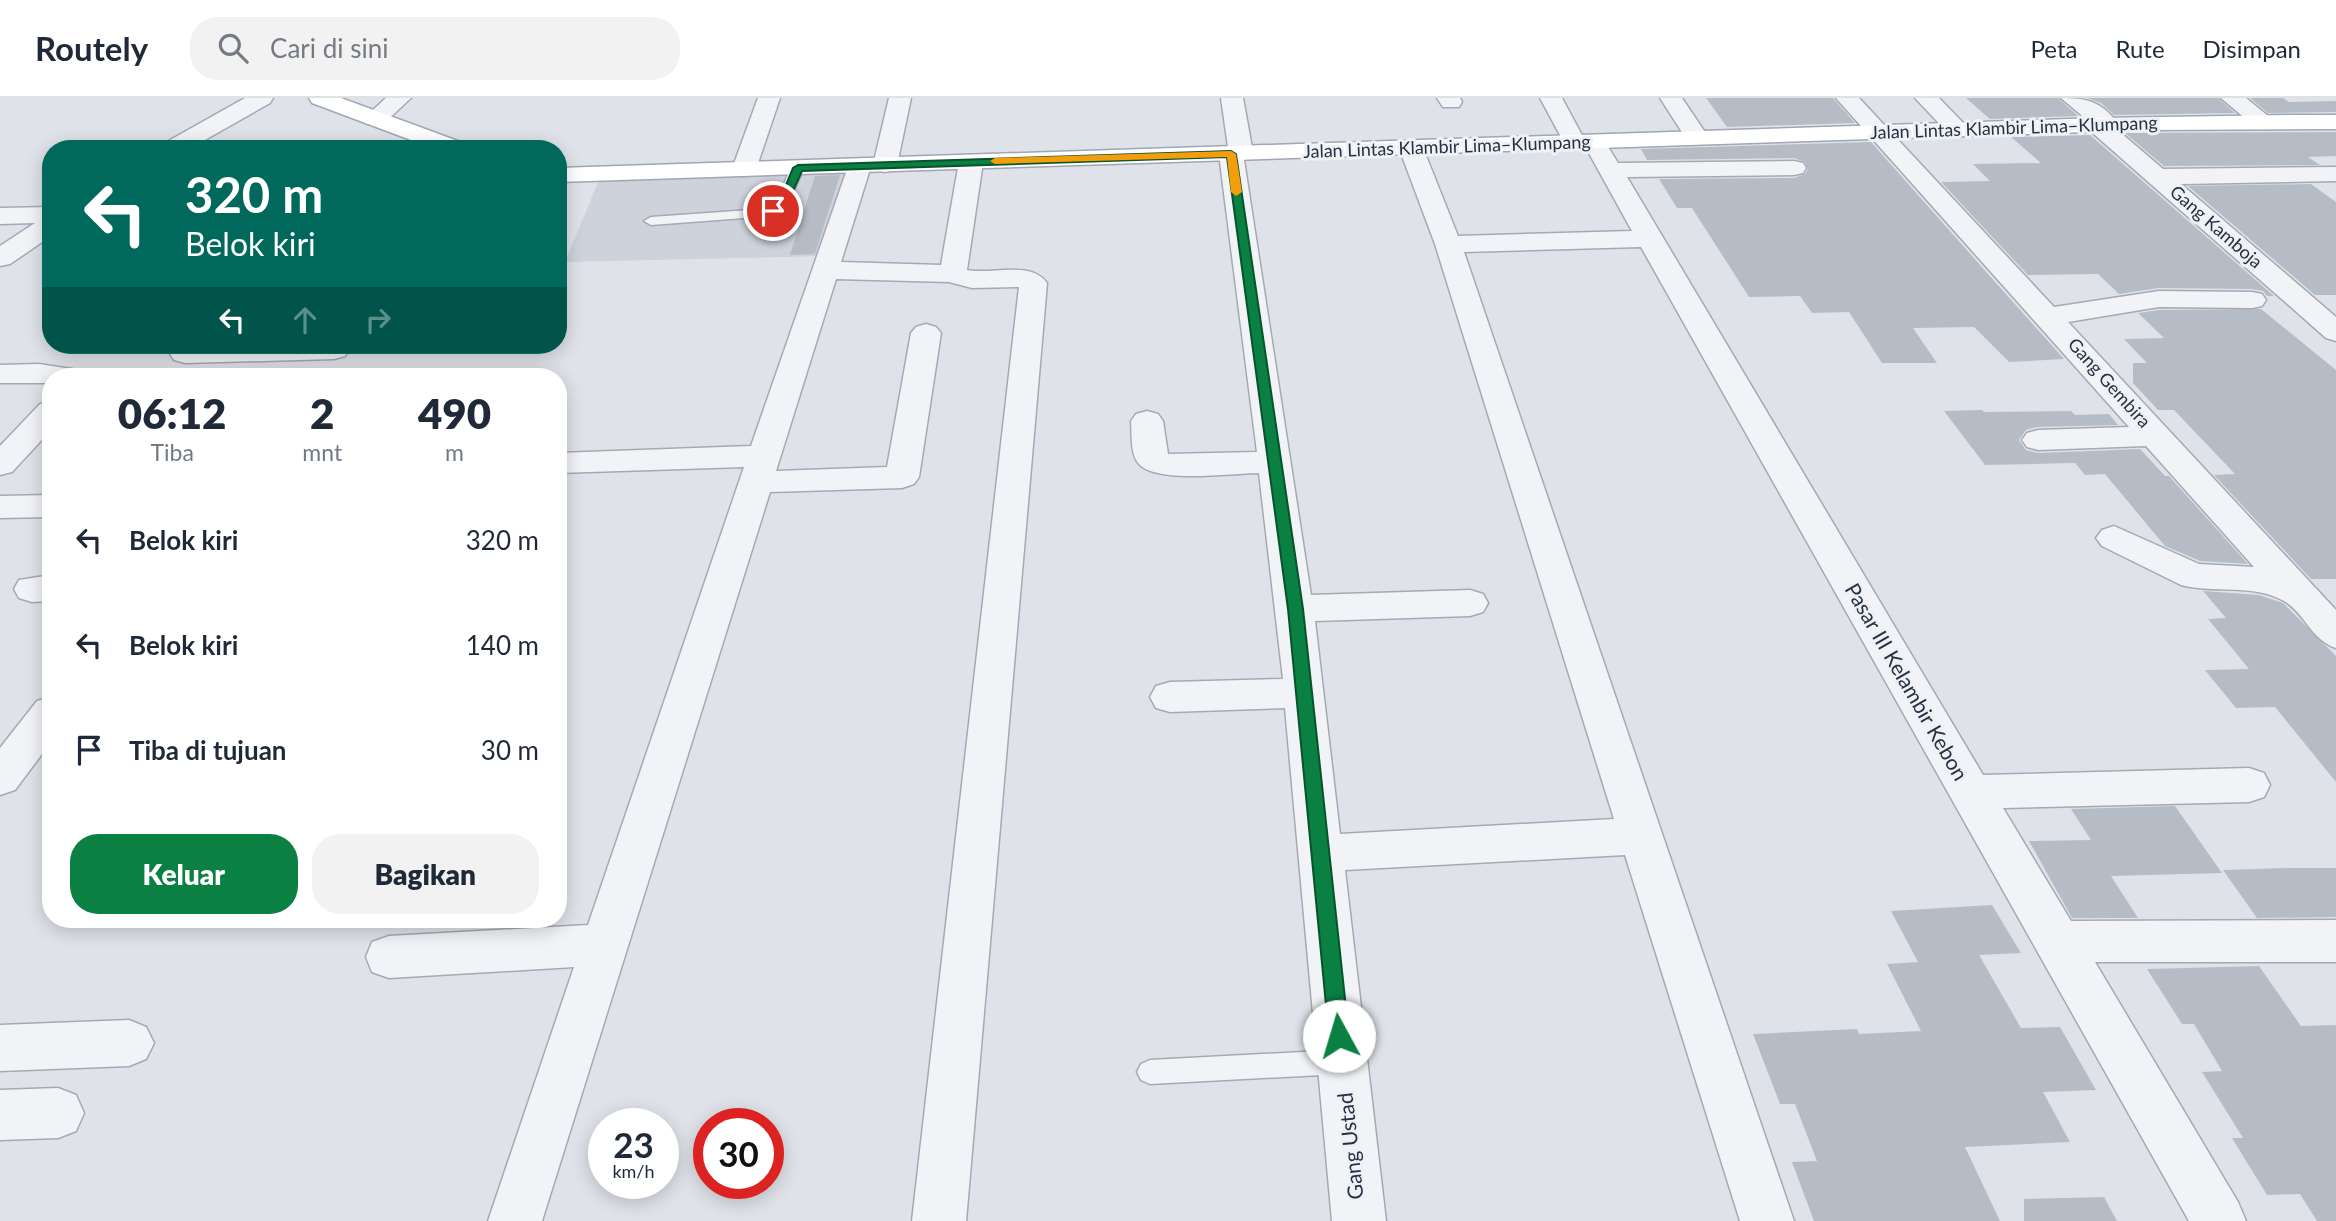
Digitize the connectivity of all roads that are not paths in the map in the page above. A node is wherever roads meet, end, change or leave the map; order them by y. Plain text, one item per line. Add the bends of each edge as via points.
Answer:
1 (262, 98) edge
2 (320, 98) edge
3 (400, 98) edge
4 (769, 98) edge
5 (900, 98) edge
6 (1232, 98) edge
7 (1551, 98) edge
8 (1671, 98) edge
9 (1847, 98) edge
10 (1926, 98) edge
11 (2072, 98) edge
12 (2232, 98) edge
13 (375, 119) junction
14 (2261, 120) junction
15 (2100, 123) junction
16 (2333, 124) edge
17 (1959, 131) junction
18 (1882, 133) junction
19 (1697, 138) junction
20 (187, 140) edge
21 (425, 140) edge
22 (1411, 148) junction
23 (1593, 152) junction
24 (1236, 153) junction
25 (971, 162) junction
26 (872, 165) junction
27 (798, 168) junction
28 (1794, 168) dead end
29 (744, 169) junction
30 (2336, 174) edge
31 (567, 175) edge
32 (2160, 177) junction
33 (42, 215) edge
34 (0, 216) edge
35 (651, 221) dead end
36 (42, 230) edge
37 (1650, 239) junction
38 (1448, 244) junction
39 (0, 258) edge
40 (825, 270) junction
41 (953, 274) junction
42 (2252, 300) dead end
43 (2048, 316) junction
44 (2330, 321) edge
45 (926, 333) dead end
46 (330, 354) edge
47 (319, 368) edge
48 (0, 373) edge
49 (42, 373) edge
50 (1147, 421) dead end
51 (39, 435) edge
52 (2157, 436) junction
53 (2038, 440) dead end
54 (1273, 462) junction
55 (567, 463) edge
56 (0, 465) edge
57 (760, 469) junction
58 (42, 506) edge
59 (0, 507) edge
60 (2114, 538) dead end
61 (2298, 592) junction
62 (1470, 603) dead end
63 (1295, 609) junction
64 (2336, 634) edge
65 (1303, 693) junction
66 (1170, 697) dead end
67 (42, 724) edge
68 (0, 778) edge
69 (2249, 785) dead end
70 (1970, 792) junction
71 (1639, 836) junction
72 (1320, 853) junction
73 (2336, 941) edge
74 (2057, 942) junction
75 (603, 945) junction
76 (389, 957) dead end
77 (129, 1044) dead end
78 (0, 1048) edge
79 (1342, 1062) junction
80 (1150, 1072) dead end
81 (58, 1113) dead end
82 (0, 1115) edge
83 (515, 1221) edge
84 (939, 1221) edge
85 (1359, 1221) edge
86 (1767, 1221) edge
87 (2219, 1221) edge

1 - 20 street
2 - 13 main road
3 - 13 street
4 - 29 street
5 - 26 street
6 - 24 street, Gang Ustad
7 - 23 street, Pasar III Kelambir Kebon
8 - 19 street
9 - 18 street, Gang Gembira
10 - 17 street
11 - 15 street, Gang Kamboja
12 - 14 street
13 - 21 main road
14 - 15 main road, Jalan Lintas Klambir Lima–Klumpang
14 - 16 main road, Jalan Lintas Klambir Lima–Klumpang
15 - 17 main road, Jalan Lintas Klambir Lima–Klumpang
15 - 32 street, Gang Kamboja
17 - 18 main road, Jalan Lintas Klambir Lima–Klumpang
18 - 19 main road, Jalan Lintas Klambir Lima–Klumpang
18 - 43 street, Gang Gembira
19 - 23 main road, Jalan Lintas Klambir Lima–Klumpang
22 - 23 main road, Jalan Lintas Klambir Lima–Klumpang
22 - 24 main road, Jalan Lintas Klambir Lima–Klumpang
22 - 38 street
23 - 28 street
23 - 37 street, Pasar III Kelambir Kebon
24 - 25 main road, Jalan Lintas Klambir Lima–Klumpang
24 - 54 street, Gang Ustad
25 - 26 main road, Jalan Lintas Klambir Lima–Klumpang
25 - 41 street
26 - 27 main road, Jalan Lintas Klambir Lima–Klumpang
26 - 40 street
27 - 29 main road, Jalan Lintas Klambir Lima–Klumpang
27 - 35 lane via 781,206 767,213
29 - 31 main road, Jalan Lintas Klambir Lima–Klumpang
30 - 32 street
32 - 44 street, Gang Kamboja
33 - 34 street
36 - 39 street
37 - 38 street
37 - 70 street, Pasar III Kelambir Kebon
38 - 71 street
40 - 41 street
40 - 57 street
41 - 84 street via 1033,283
42 - 43 street via 2159,299
43 - 52 street, Gang Gembira
45 - 57 street via 902,477
46 - 47 street
48 - 49 street
50 - 54 street via 1149,446 1157,462
51 - 56 street
52 - 53 street
52 - 61 street, Gang Gembira
54 - 63 street, Gang Ustad
55 - 57 street
57 - 75 street
58 - 59 street
60 - 61 street via 2194,576 2246,577
61 - 64 street, Gang Gembira
62 - 63 street
63 - 65 street, Gang Ustad
65 - 66 street
65 - 72 street, Gang Ustad
67 - 68 street
69 - 70 street
70 - 74 street, Pasar III Kelambir Kebon
71 - 72 street
71 - 86 street
72 - 79 street, Gang Ustad
73 - 74 street
74 - 87 street, Pasar III Kelambir Kebon
75 - 76 street
75 - 83 street
77 - 78 street
79 - 80 lane
79 - 85 street, Gang Ustad
81 - 82 street

